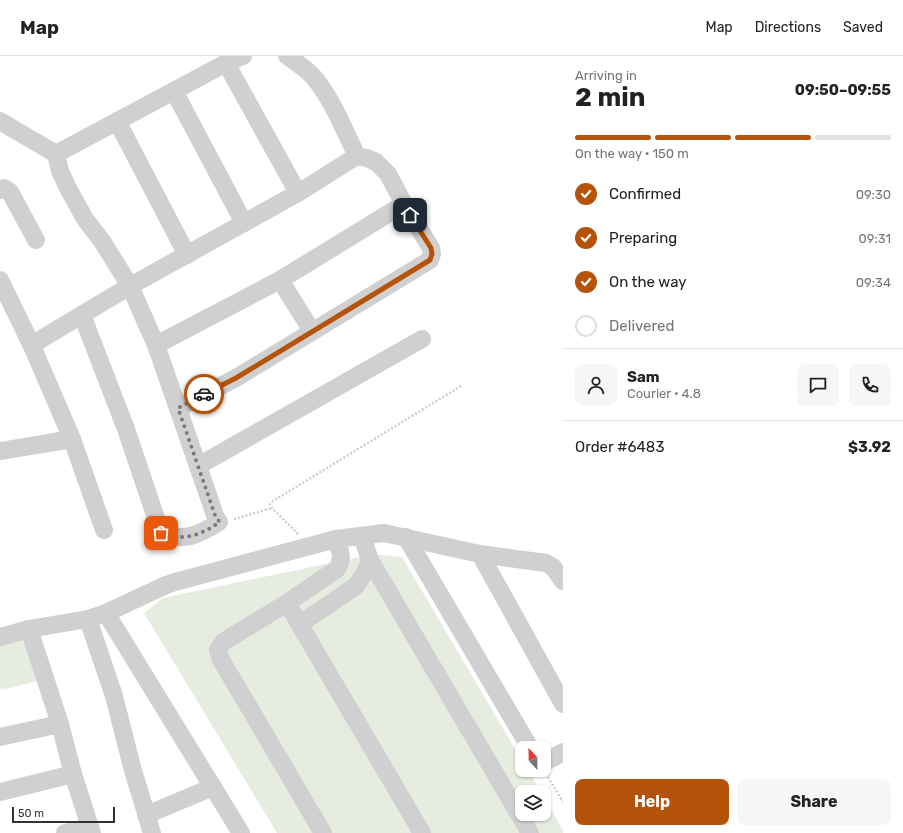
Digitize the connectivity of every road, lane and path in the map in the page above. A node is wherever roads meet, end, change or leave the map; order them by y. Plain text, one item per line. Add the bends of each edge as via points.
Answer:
1 (242, 56) edge
2 (288, 56) edge
3 (226, 63) junction
4 (174, 91) junction
5 (0, 121) edge
6 (117, 121) junction
7 (56, 154) junction
8 (357, 156) junction
9 (0, 190) edge
10 (298, 193) junction
11 (404, 204) junction
12 (244, 223) junction
13 (36, 240) dead end
14 (187, 255) junction
15 (0, 280) edge
16 (280, 280) junction
17 (130, 286) junction
18 (82, 315) junction
19 (312, 331) junction
20 (422, 340) dead end
21 (156, 345) junction
22 (32, 346) junction
23 (461, 386) dead end
24 (178, 408) junction
25 (72, 439) junction
26 (0, 451) edge
27 (198, 466) junction
28 (272, 508) junction
29 (220, 522) junction
30 (104, 530) dead end
31 (362, 536) junction
32 (406, 537) junction
33 (336, 539) junction
34 (310, 546) junction
35 (480, 554) junction
36 (370, 560) junction
37 (563, 581) edge
38 (287, 603) junction
39 (106, 613) junction
40 (88, 619) junction
41 (300, 624) junction
42 (29, 629) junction
43 (0, 637) edge
44 (563, 704) edge
45 (60, 724) junction
46 (0, 737) edge
47 (526, 741) edge
48 (563, 752) edge
49 (551, 765) edge
50 (73, 774) junction
51 (550, 777) edge
52 (213, 787) junction
53 (0, 792) edge
54 (563, 802) edge
55 (146, 815) junction
56 (91, 830) edge
57 (65, 833) edge
58 (152, 833) edge
59 (240, 833) edge
60 (323, 833) edge
61 (422, 833) edge
62 (530, 833) edge

1 - 3 street
2 - 8 street via 316,80
3 - 4 street
3 - 10 street
4 - 6 street
4 - 12 street
5 - 7 street
6 - 7 street
6 - 14 street
7 - 17 street via 60,171 85,219
8 - 10 street
8 - 11 street via 376,162 388,174
9 - 13 street via 4,188 10,192
10 - 12 street
11 - 16 street
11 - 19 street via 431,248 430,260
12 - 14 street
14 - 17 street
15 - 22 street
16 - 19 street
16 - 21 street
17 - 18 street
17 - 21 street
18 - 22 street
18 - 29 street via 126,429 161,533 172,537 186,537 201,533
19 - 24 street via 236,378
20 - 27 street
21 - 24 street
22 - 25 street
23 - 28 path via 273,501 270,504
24 - 27 street
25 - 26 street
25 - 30 street
27 - 29 street via 216,518
28 - 29 path
28 - 34 path
31 - 32 street via 384,533
31 - 33 street
31 - 36 street
32 - 35 street
32 - 47 street
33 - 34 street
33 - 38 street via 341,555 341,563 337,569
34 - 39 street via 166,585
35 - 37 street via 546,563 553,567
35 - 44 street
36 - 41 street via 356,586
36 - 62 street
38 - 41 street
38 - 60 street via 224,642 218,650 220,658
39 - 40 street
39 - 52 street
40 - 42 street
40 - 55 street via 114,696
41 - 61 street
42 - 43 street
42 - 45 street
45 - 46 street
45 - 50 street
48 - 49 street
50 - 53 street
50 - 56 street
51 - 54 path
52 - 55 street
52 - 59 street
55 - 58 street
56 - 57 street

